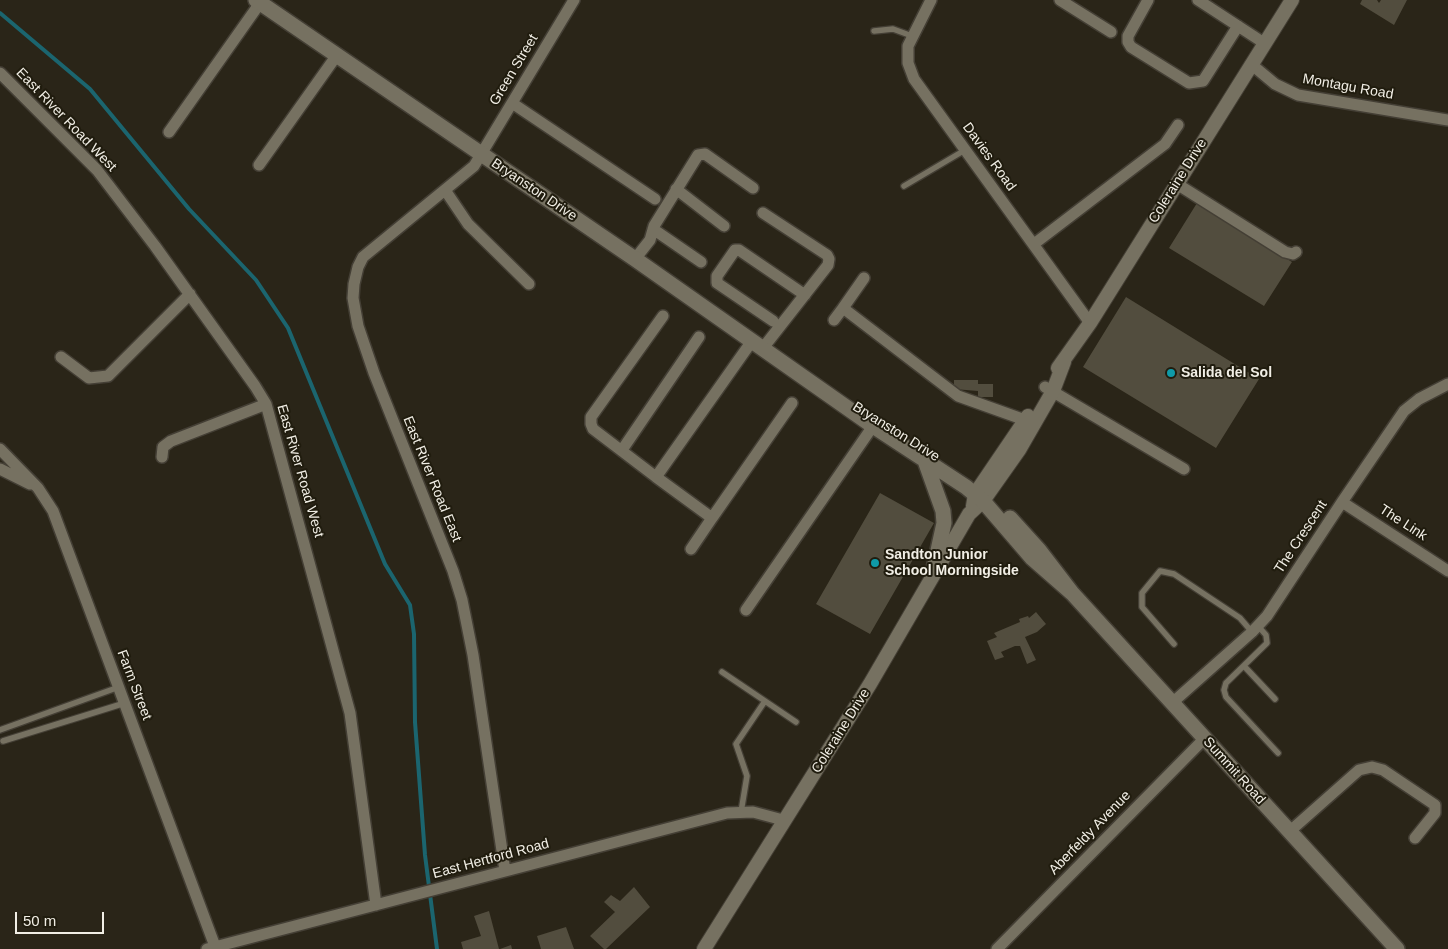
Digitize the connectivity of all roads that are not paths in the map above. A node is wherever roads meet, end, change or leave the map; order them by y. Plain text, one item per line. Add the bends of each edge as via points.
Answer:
1 (574, 0) edge
2 (931, 0) edge
3 (1060, 0) edge
4 (1148, 0) edge
5 (1198, 0) edge
6 (1292, 0) edge
7 (258, 1) edge
8 (1238, 26) junction
9 (874, 30) dead end
10 (1111, 32) dead end
11 (912, 36) junction
12 (1264, 43) junction
13 (337, 55) junction
14 (1251, 64) junction
15 (0, 73) edge
16 (512, 103) junction
17 (1448, 120) edge
18 (1178, 125) dead end
19 (169, 132) dead end
20 (965, 150) junction
21 (482, 155) junction
22 (259, 165) dead end
23 (1176, 184) junction
24 (904, 186) dead end
25 (753, 188) dead end
26 (676, 189) junction
27 (445, 190) junction
28 (655, 199) dead end
29 (762, 213) dead end
30 (724, 226) dead end
31 (653, 229) junction
32 (1034, 244) junction
33 (1296, 252) dead end
34 (635, 259) junction
35 (701, 262) dead end
36 (864, 278) dead end
37 (529, 284) dead end
38 (190, 294) junction
39 (805, 294) junction
40 (843, 308) junction
41 (663, 316) dead end
42 (834, 320) dead end
43 (773, 321) dead end
44 (1090, 322) junction
45 (699, 337) dead end
46 (758, 345) junction
47 (61, 357) dead end
48 (810, 381) junction
49 (1448, 384) edge
50 (1049, 389) junction
51 (266, 404) junction
52 (792, 404) dead end
53 (1032, 414) junction
54 (873, 426) junction
55 (0, 449) edge
56 (622, 450) junction
57 (162, 457) dead end
58 (924, 458) junction
59 (1184, 468) dead end
60 (0, 469) edge
61 (656, 477) junction
62 (38, 488) junction
63 (980, 497) junction
64 (1342, 502) junction
65 (712, 518) junction
66 (691, 549) dead end
67 (1448, 571) edge
68 (933, 573) junction
69 (746, 610) dead end
70 (1255, 629) junction
71 (1174, 644) dead end
72 (1244, 666) junction
73 (722, 672) dead end
74 (119, 687) junction
75 (1274, 699) dead end
76 (765, 701) junction
77 (125, 703) junction
78 (1172, 703) junction
79 (796, 722) dead end
80 (0, 730) edge
81 (1204, 739) junction
82 (3, 741) dead end
83 (1278, 753) dead end
84 (741, 812) junction
85 (783, 820) junction
86 (1289, 832) junction
87 (1415, 838) dead end
88 (505, 871) junction
89 (376, 905) junction
90 (213, 948) edge
91 (704, 949) edge
92 (998, 949) edge
93 (1397, 949) edge

1 - 16 street, Green Street
2 - 11 street, Davies Road
3 - 10 street
4 - 8 street via 1128,36 1128,42 1189,83 1203,81
5 - 8 street
6 - 12 street, Coleraine Drive
7 - 13 main road, Bryanston Drive
7 - 19 street
8 - 12 street
9 - 11 lane via 893,29
11 - 20 street, Davies Road via 907,54 914,80
12 - 14 street, Coleraine Drive
13 - 21 main road, Bryanston Drive
13 - 22 street
14 - 17 street, Montagu Road via 1275,84 1298,95
14 - 23 street, Coleraine Drive
15 - 38 street, East River Road West via 90,162
16 - 21 street, Green Street
16 - 28 street
18 - 32 street via 1165,144
20 - 24 lane
20 - 32 street, Davies Road
21 - 27 street, East River Road East
21 - 34 main road, Bryanston Drive
23 - 33 street via 1285,252
23 - 44 street, Coleraine Drive
25 - 26 street via 702,154 695,159
26 - 30 street
26 - 31 street
27 - 37 street via 473,228
27 - 88 street, East River Road East via 360,261 353,298 358,326 374,374 462,600
29 - 39 street via 827,255 828,265
31 - 34 street via 650,240
31 - 35 street
32 - 44 street, Davies Road
34 - 46 main road, Bryanston Drive
36 - 40 street
38 - 47 street via 108,376 89,378
38 - 51 street, East River Road West
39 - 43 street via 735,250 717,276 717,284
39 - 46 street
40 - 42 street
40 - 53 street via 958,396
41 - 56 street via 591,418 593,429
44 - 50 street, Coleraine Drive
45 - 56 street
46 - 48 main road, Bryanston Drive
46 - 61 street
48 - 54 main road, Bryanston Drive
48 - 63 main road, Bryanston Drive via 923,447
49 - 64 street, The Crescent via 1404,411
50 - 53 street, Coleraine Drive
50 - 59 street
51 - 57 street via 171,441 163,447
51 - 89 street, East River Road West via 350,713
52 - 65 street
53 - 63 street, Coleraine Drive via 1019,450
54 - 58 main road, Bryanston Drive
54 - 69 street
55 - 62 street, Farm Street
56 - 61 street
58 - 63 main road, Bryanston Drive
58 - 68 main road via 943,511 944,523
60 - 62 street
61 - 65 street
62 - 74 street, Farm Street via 53,511
63 - 68 street, Coleraine Drive
63 - 78 main road, Summit Road via 1040,550 1072,593
64 - 67 street, The Link
64 - 70 street, The Crescent via 1274,607
65 - 66 street
68 - 85 street, Coleraine Drive via 870,684
70 - 71 lane via 1174,574 1160,571 1142,593 1142,607
70 - 72 lane via 1266,635 1267,643
70 - 78 street, The Crescent
72 - 75 lane
72 - 83 lane via 1226,683 1226,697
73 - 76 lane
74 - 77 street, Farm Street
74 - 80 lane
76 - 79 lane
76 - 84 lane via 736,744 747,776
77 - 82 lane
77 - 90 street, Farm Street
78 - 81 main road, Summit Road
81 - 86 main road, Summit Road
81 - 92 street, Aberfeldy Avenue
84 - 85 street, East Hertford Road
84 - 88 street, East Hertford Road via 712,816
85 - 91 street, Coleraine Drive
86 - 87 street via 1356,773 1372,767 1383,770 1435,804 1434,813
86 - 93 main road, Summit Road
88 - 89 street, East Hertford Road
89 - 90 street, East Hertford Road

